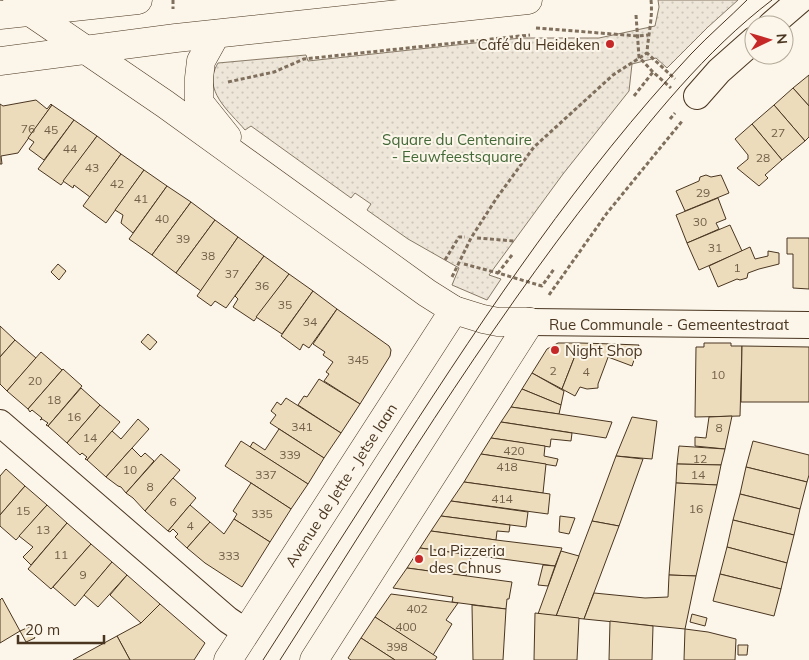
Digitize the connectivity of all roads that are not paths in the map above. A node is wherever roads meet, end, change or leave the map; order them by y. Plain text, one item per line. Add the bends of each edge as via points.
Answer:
1 (138, 0) edge
2 (528, 0) edge
3 (800, 0) edge
4 (21, 6) edge
5 (372, 8) edge
6 (0, 15) edge
7 (783, 15) edge
8 (216, 34) junction
9 (744, 49) edge
10 (86, 50) junction
11 (0, 61) edge
12 (684, 98) road end
13 (244, 160) junction
14 (448, 306) junction
15 (530, 322) junction
16 (809, 325) edge
17 (0, 422) edge
18 (246, 632) junction
19 (228, 660) edge
20 (314, 660) edge

1 - 4 street
2 - 5 street
3 - 7 street
4 - 6 street
4 - 10 street
5 - 8 street
8 - 10 street
8 - 13 street via 201,61 199,102
9 - 12 street
10 - 11 street
10 - 13 street
13 - 14 street
14 - 15 street via 498,322
14 - 18 street, Avenue de Jette - Jetse laan
15 - 16 street, Rue Communale - Gemeentestraat
15 - 20 street
17 - 18 street via 228,620
18 - 19 street, Avenue de Jette - Jetse laan

